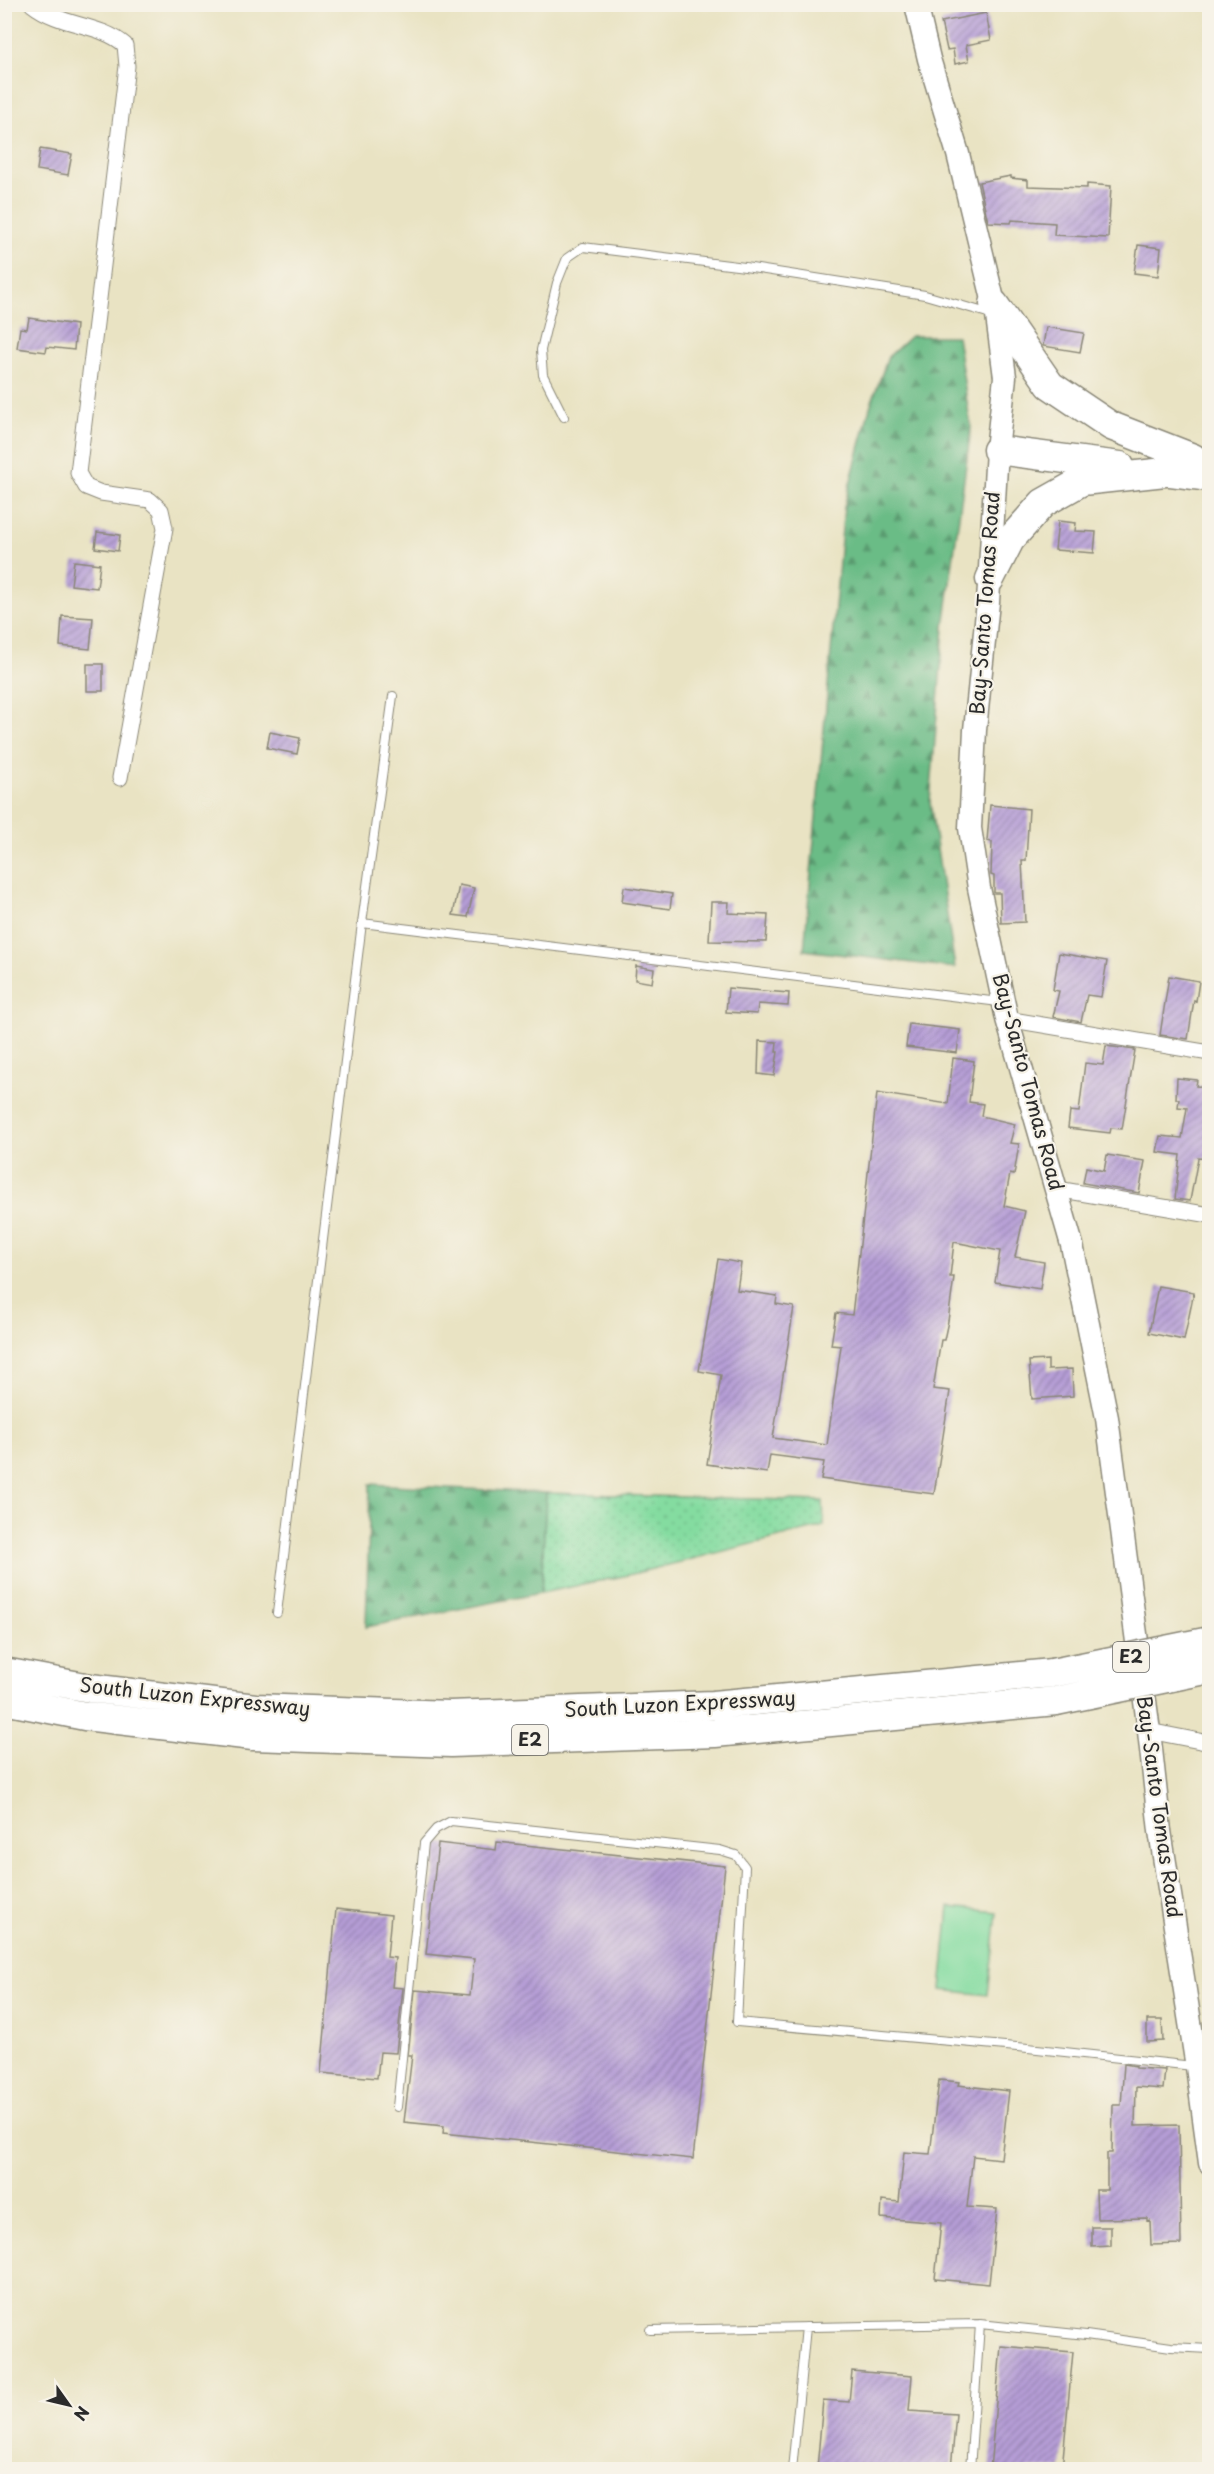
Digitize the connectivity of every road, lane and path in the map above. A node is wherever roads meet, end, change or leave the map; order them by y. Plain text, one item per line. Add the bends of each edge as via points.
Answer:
1 (32, 4) edge
2 (916, 4) edge
3 (996, 310) junction
4 (564, 417) dead end
5 (998, 442) junction
6 (1204, 465) edge
7 (1165, 472) junction
8 (990, 579) junction
9 (393, 696) dead end
10 (120, 778) dead end
11 (362, 923) junction
12 (1006, 1011) junction
13 (1209, 1053) edge
14 (1057, 1189) junction
15 (1209, 1215) edge
16 (277, 1613) dead end
17 (1209, 1641) edge
18 (1209, 1669) edge
19 (4, 1672) edge
20 (4, 1700) edge
21 (1149, 1731) junction
22 (1209, 1743) edge
23 (1197, 2067) junction
24 (397, 2107) dead end
25 (1207, 2123) edge
26 (1209, 2163) edge
27 (980, 2324) junction
28 (806, 2327) junction
29 (650, 2330) dead end
30 (1209, 2349) edge
31 (792, 2469) edge
32 (970, 2469) edge

1 - 10 street via 46,15 115,36 125,45 126,66 78,473 86,487 101,493 150,500 161,510 165,528
2 - 3 main road, Bay-Santo Tomas Road
3 - 4 lane via 745,267 583,247 567,258 541,350 543,375
3 - 5 main road, Bay-Santo Tomas Road via 1006,386
3 - 6 highway via 1050,385 1111,426
5 - 6 highway
5 - 7 highway
5 - 8 main road, Bay-Santo Tomas Road
6 - 7 highway
7 - 8 highway via 1082,481 1043,503 1010,540
8 - 12 main road, Bay-Santo Tomas Road via 970,828
9 - 11 lane
11 - 12 lane
11 - 16 lane
12 - 13 street
12 - 14 main road, Bay-Santo Tomas Road
14 - 15 street
14 - 21 main road, Bay-Santo Tomas Road via 1107,1418
17 - 19 highway, South Luzon Expressway / E2, bridge via 1052,1673 713,1705 450,1715 255,1708 90,1688
18 - 20 highway, South Luzon Expressway / E2, bridge via 1056,1701 715,1733 451,1743 253,1736 85,1716
21 - 22 street
21 - 23 main road, Bay-Santo Tomas Road via 1160,1831
23 - 24 lane via 737,2022 745,1867 736,1855 720,1850 451,1821 436,1829 424,1843
23 - 25 main road, Bay-Santo Tomas Road
25 - 26 main road, Bay-Santo Tomas Road
27 - 28 lane
27 - 30 lane
27 - 32 lane
28 - 29 lane
28 - 31 lane

